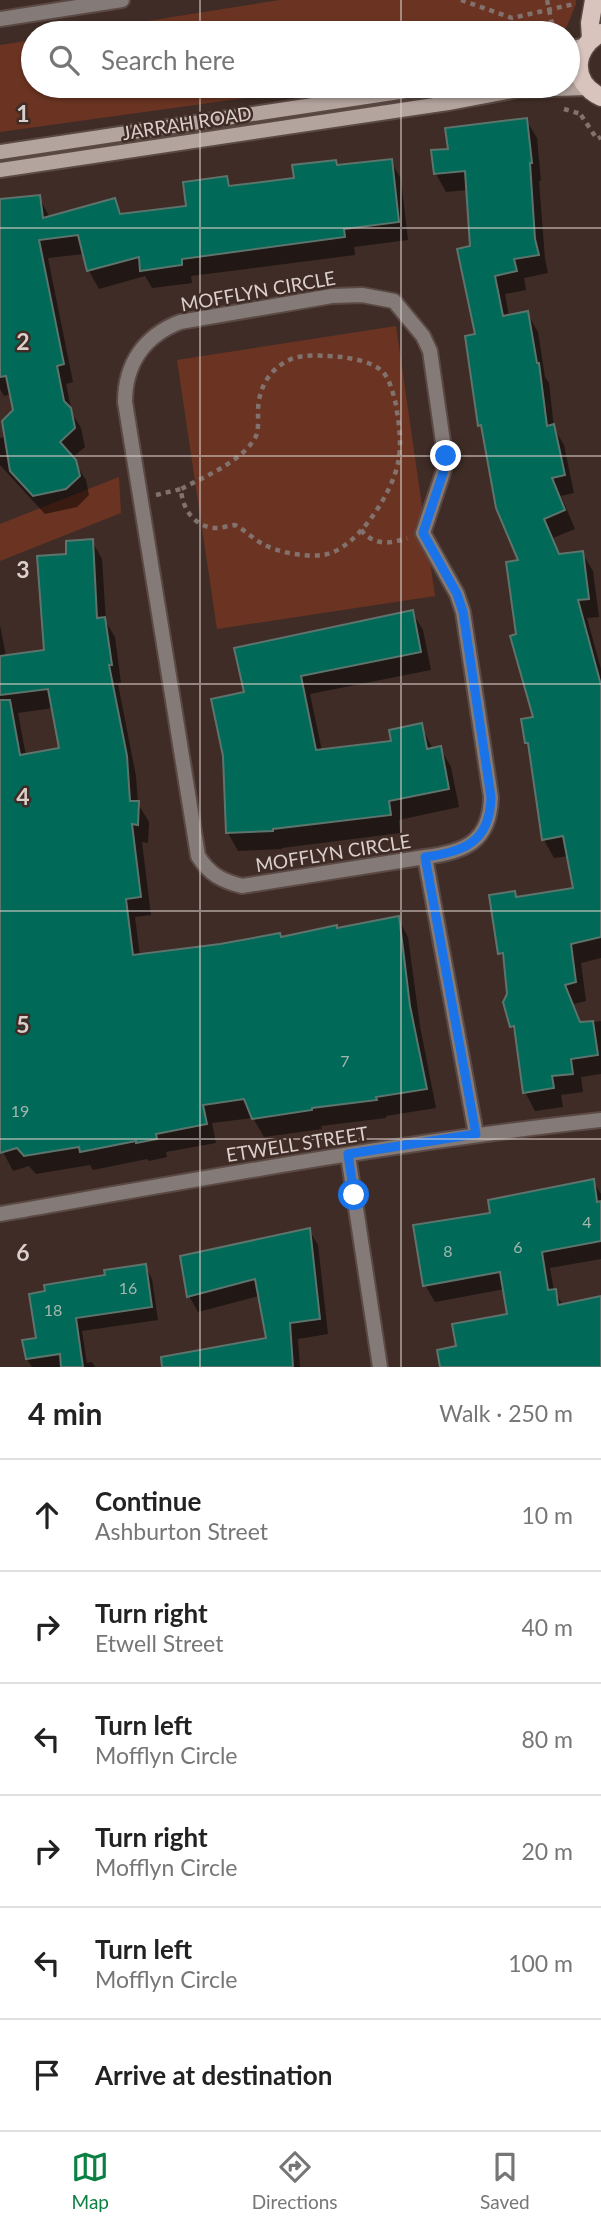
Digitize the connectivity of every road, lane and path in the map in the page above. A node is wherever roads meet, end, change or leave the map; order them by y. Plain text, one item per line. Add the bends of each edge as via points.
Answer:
1 (122, 0) edge
2 (461, 0) edge
3 (547, 0) edge
4 (594, 0) edge
5 (43, 6) edge
6 (549, 10) junction
7 (0, 19) edge
8 (551, 21) edge
9 (586, 41) edge
10 (580, 71) edge
11 (594, 92) edge
12 (359, 98) edge
13 (475, 98) edge
14 (567, 98) edge
15 (601, 115) edge
16 (601, 138) edge
17 (0, 152) edge
18 (0, 170) edge
19 (181, 489) junction
20 (141, 498) junction
21 (361, 530) junction
22 (423, 533) junction
23 (425, 857) junction
24 (601, 1120) edge
25 (476, 1134) junction
26 (348, 1154) junction
27 (0, 1214) edge
28 (380, 1367) edge

1 - 5 street
2 - 6 path via 512,18
3 - 6 path
4 - 9 main road
5 - 7 street
6 - 8 path
10 - 11 main road
11 - 15 main road
12 - 17 street, JARRAH ROAD
13 - 18 street, JARRAH ROAD
14 - 16 path via 597,139
19 - 20 path
19 - 21 path via 181,502 199,523 217,528 235,525 261,543 288,553 333,552
19 - 21 path via 248,446 256,436 264,384 288,360 312,356 356,360 384,373 393,391 400,443 398,465 388,489
20 - 22 street, MOFFLYN CIRCLE via 125,387 137,353 150,339 180,322 362,295 394,301 430,351 446,456
20 - 23 street, MOFFLYN CIRCLE via 194,843 206,868 229,883 253,886
21 - 22 path via 373,541 384,543
22 - 23 street, MOFFLYN CIRCLE via 463,612 491,797 491,813 476,840 450,854
23 - 25 street, MOFFLYN CIRCLE
24 - 25 street, ETWELL STREET
25 - 26 street, ETWELL STREET
26 - 27 street, ETWELL STREET
26 - 28 street

